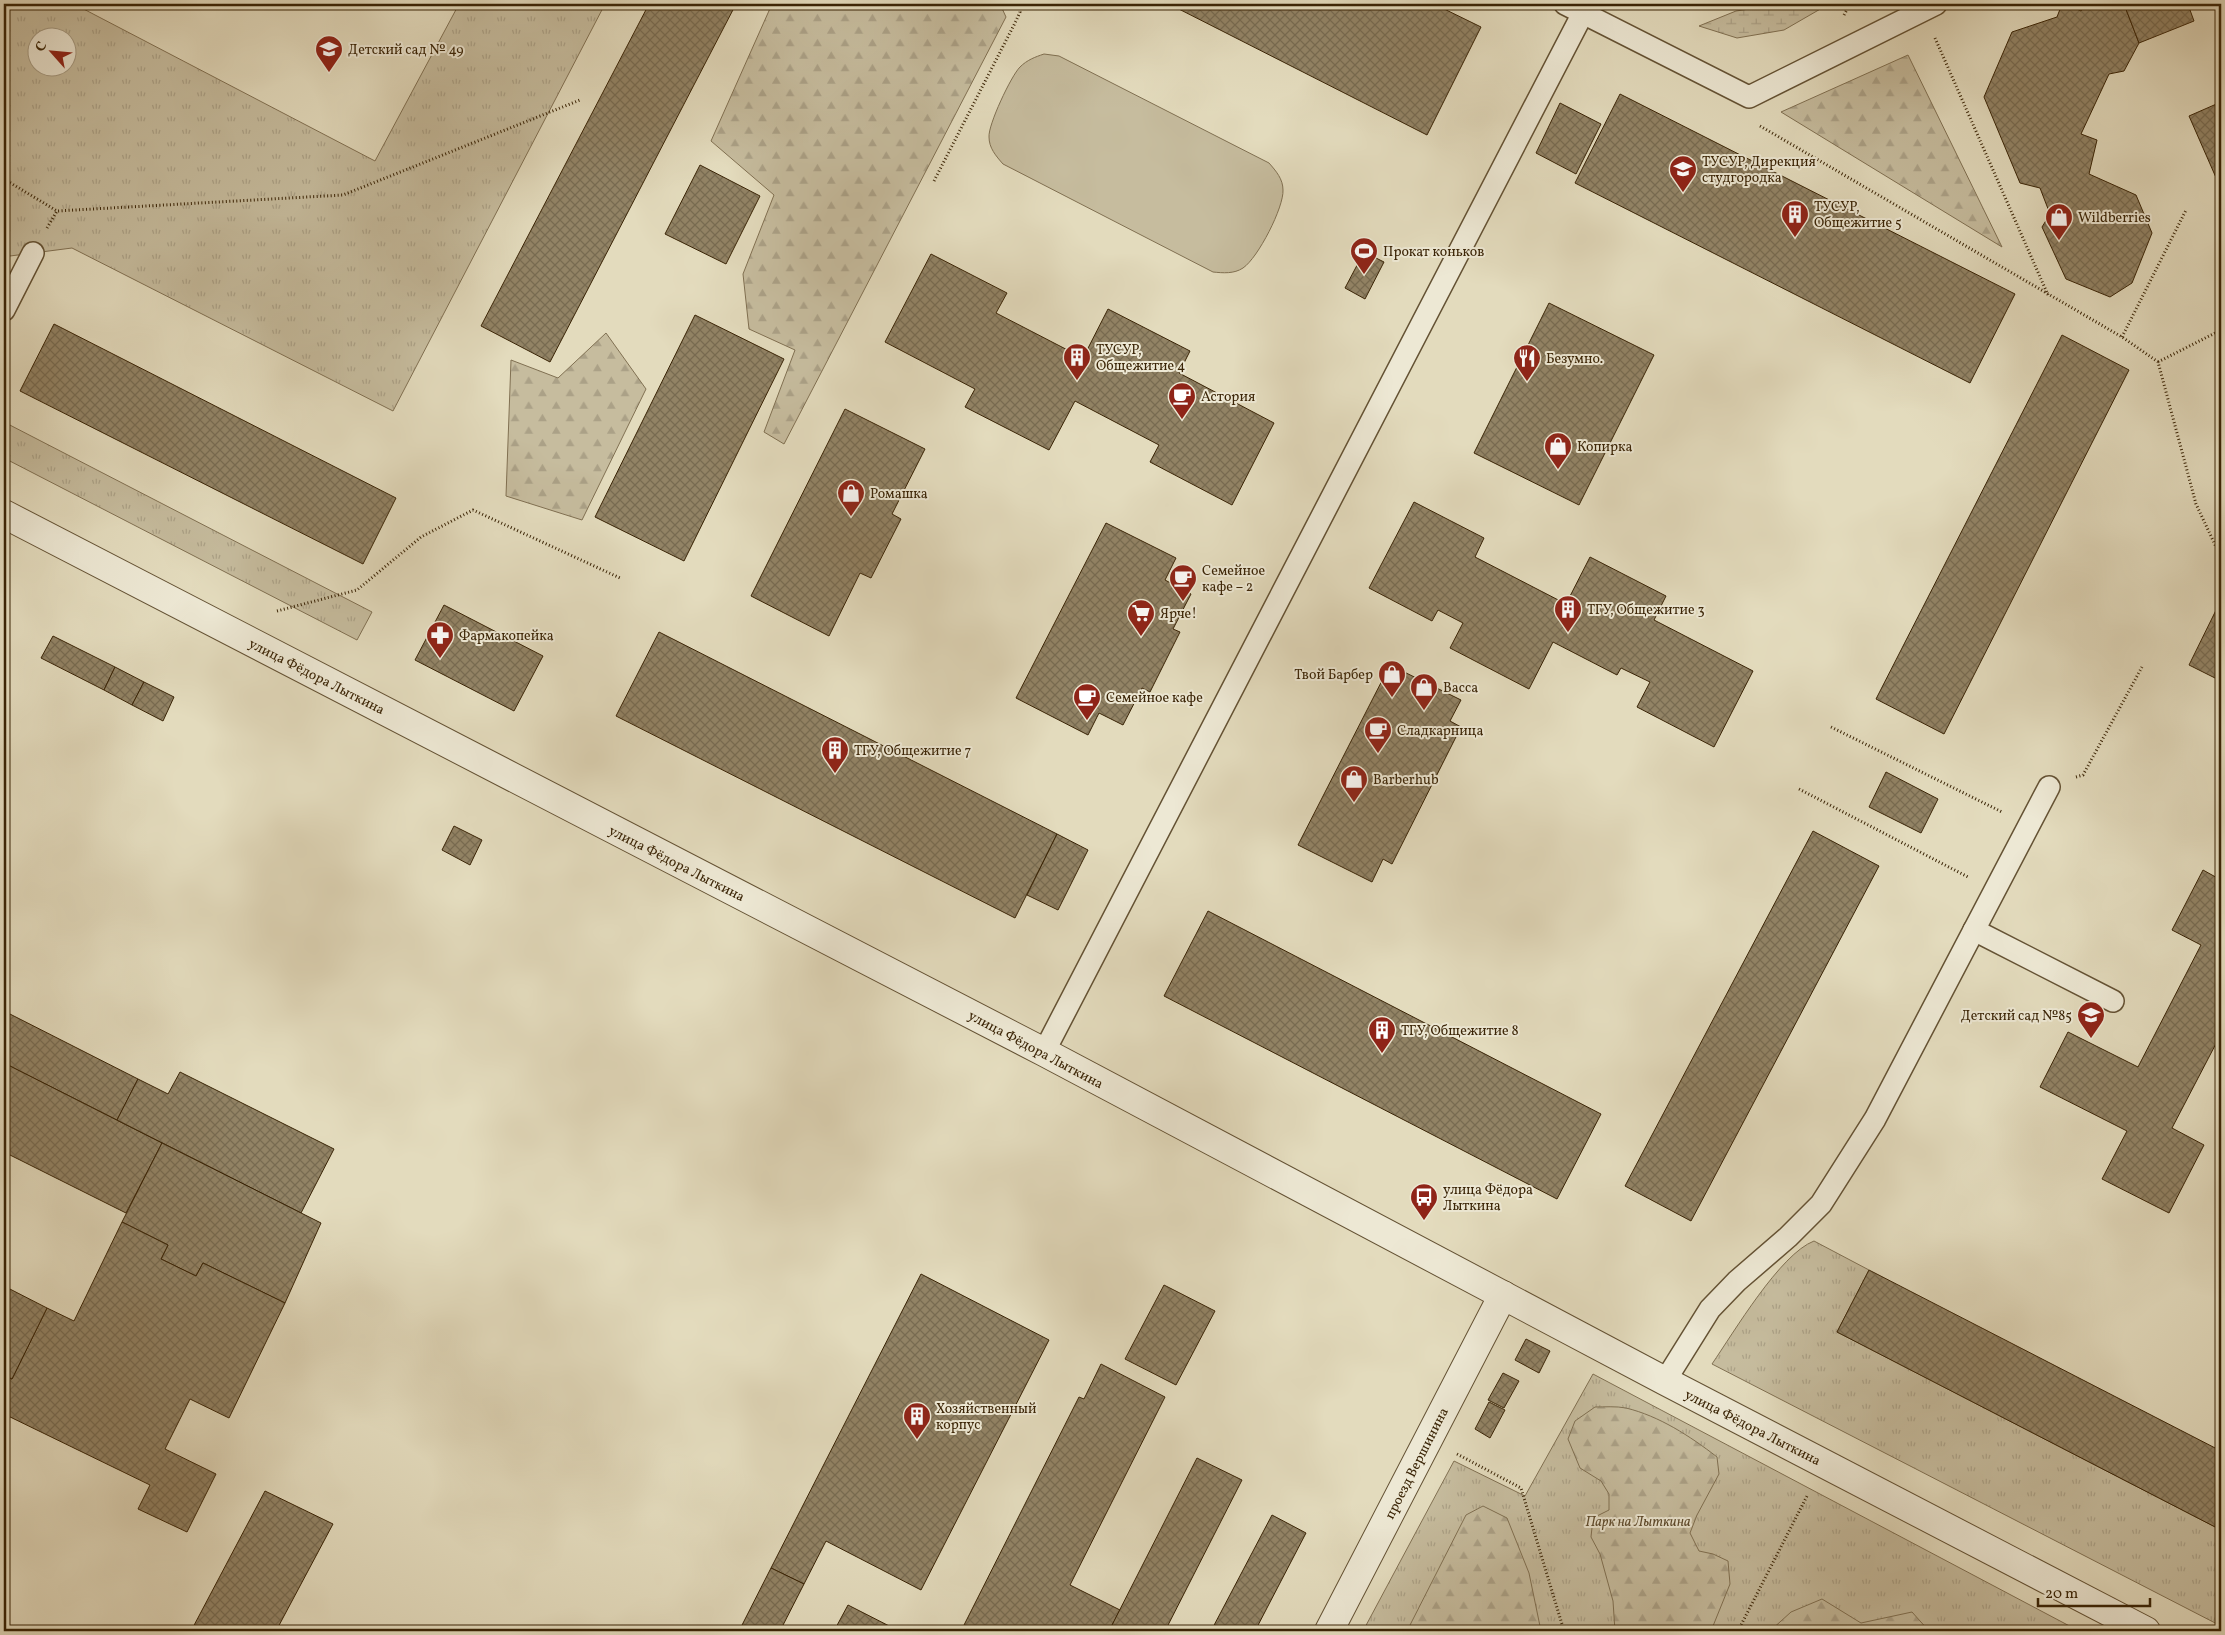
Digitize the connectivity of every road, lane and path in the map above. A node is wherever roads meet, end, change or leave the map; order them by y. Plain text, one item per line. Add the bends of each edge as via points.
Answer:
1 (1016, 4) edge
2 (1936, 4) edge
3 (1574, 8) edge
4 (1935, 38) dead end
5 (580, 100) dead end
6 (1753, 122) dead end
7 (4, 179) edge
8 (934, 181) dead end
9 (2186, 210) dead end
10 (33, 253) dead end
11 (9, 288) edge
12 (2049, 296) junction
13 (4, 310) edge
14 (2221, 330) edge
15 (2122, 337) junction
16 (2158, 362) junction
17 (4, 514) edge
18 (2217, 549) dead end
19 (620, 578) dead end
20 (277, 611) dead end
21 (2142, 667) dead end
22 (1831, 727) dead end
23 (2049, 787) joint
24 (1799, 789) dead end
25 (2029, 825) junction
26 (1995, 891) junction
27 (1974, 930) junction
28 (2113, 1001) dead end
29 (1044, 1052) junction
30 (1503, 1294) junction
31 (1665, 1381) junction
32 (1453, 1452) dead end
33 (1823, 1464) junction
34 (1329, 1631) edge
35 (1564, 1631) edge
36 (1738, 1631) edge
37 (2146, 1631) edge

1 - 8 path via 1020,12 1016,21
2 - 3 lane via 1749,97
3 - 29 lane
4 - 12 path
5 - 7 path via 343,195 57,211
6 - 12 path
9 - 15 path
10 - 11 lane
11 - 13 lane
12 - 15 path
14 - 16 path
15 - 16 path
16 - 18 path via 2196,504
17 - 29 street, улица Фёдора Лыткина
19 - 20 path via 473,510 421,537 357,590
21 - 23 path via 2083,775
22 - 25 path
23 - 25 lane
24 - 26 path
25 - 26 lane
26 - 27 lane
27 - 28 lane
27 - 31 lane via 1874,1119 1821,1204 1710,1309
29 - 30 street, улица Фёдора Лыткина
30 - 31 street, улица Фёдора Лыткина
30 - 34 street, проезд Вершинина
31 - 33 street, улица Фёдора Лыткина
32 - 35 path via 1522,1488
33 - 36 path
33 - 37 street, улица Фёдора Лыткина

